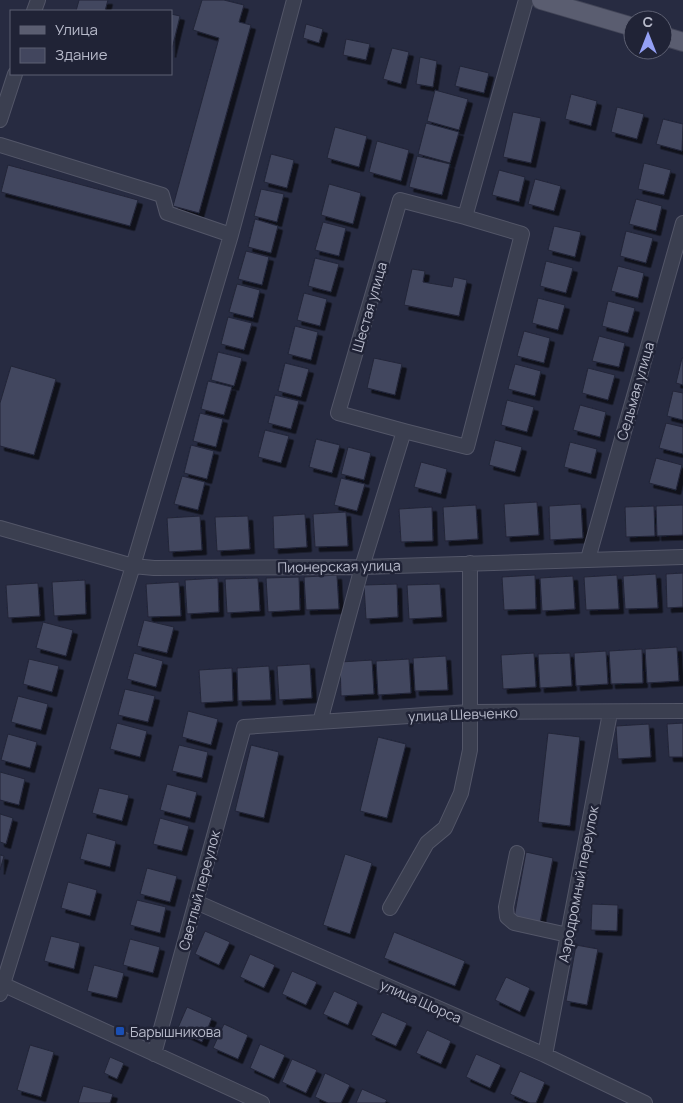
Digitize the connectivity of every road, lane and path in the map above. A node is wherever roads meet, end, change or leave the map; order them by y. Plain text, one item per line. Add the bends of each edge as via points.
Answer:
1 (294, 0) edge
2 (526, 0) edge
3 (541, 0) edge
4 (623, 24) edge
5 (15, 75) edge
6 (0, 120) edge
7 (0, 145) edge
8 (465, 217) junction
9 (683, 223) edge
10 (231, 235) junction
11 (404, 431) junction
12 (0, 528) edge
13 (683, 557) edge
14 (588, 559) junction
15 (470, 563) junction
16 (133, 566) junction
17 (362, 567) junction
18 (683, 711) edge
19 (470, 712) junction
20 (610, 712) junction
21 (320, 722) junction
22 (244, 727) joint
23 (518, 853) dead end
24 (196, 902) junction
25 (390, 908) dead end
26 (568, 935) junction
27 (1, 987) edge
28 (154, 1054) junction
29 (545, 1055) junction
30 (262, 1103) edge
31 (645, 1103) edge

1 - 10 street
2 - 8 street
3 - 4 main road
5 - 6 street
7 - 10 street via 162,195 167,213
8 - 11 street, Шестая улица via 522,234 466,447
8 - 11 street, Шестая улица via 400,200 338,413
9 - 14 street, Седьмая улица
10 - 16 street
11 - 17 street
12 - 16 street, Пионерская улица
13 - 14 street, Пионерская улица
14 - 15 street, Пионерская улица
15 - 17 street, Пионерская улица
15 - 19 street
16 - 17 street, Пионерская улица
16 - 27 street
17 - 21 street
18 - 20 street, улица Шевченко
19 - 20 street, улица Шевченко
19 - 21 street, улица Шевченко
19 - 25 street via 470,750 462,793 445,828 426,842
20 - 26 street, Аэродромный переулок
21 - 22 street, улица Шевченко
22 - 24 street, Светлый переулок
23 - 26 street via 506,907 507,917 514,923
24 - 28 street, Светлый переулок
24 - 29 street, улица Щорса
26 - 29 street, Аэродромный переулок
27 - 28 street
28 - 30 street
29 - 31 street, улица Щорса

